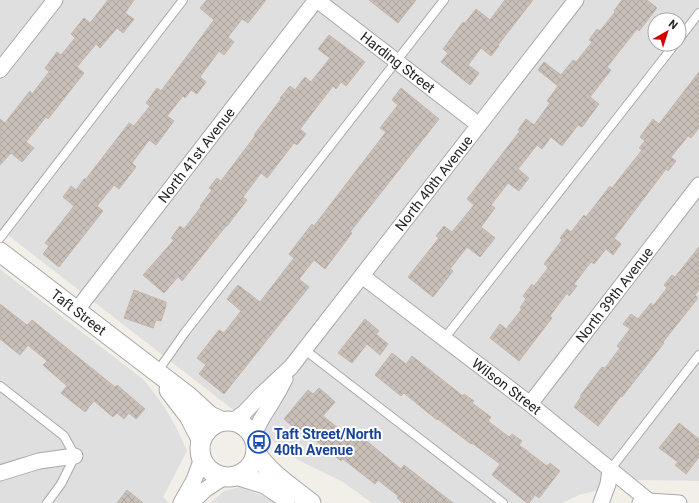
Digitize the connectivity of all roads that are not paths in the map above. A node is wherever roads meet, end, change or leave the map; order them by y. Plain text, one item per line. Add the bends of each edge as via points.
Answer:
1 (55, 0) edge
2 (183, 0) edge
3 (316, 0) edge
4 (444, 0) edge
5 (576, 0) edge
6 (699, 13) edge
7 (687, 29) edge
8 (669, 52) edge
9 (396, 61) junction
10 (0, 70) edge
11 (479, 125) junction
12 (699, 185) edge
13 (0, 238) edge
14 (0, 252) edge
15 (362, 276) junction
16 (76, 311) junction
17 (444, 339) junction
18 (305, 350) junction
19 (699, 355) edge
20 (291, 367) junction
21 (156, 372) junction
22 (0, 386) edge
23 (530, 404) junction
24 (227, 421) junction
25 (201, 439) junction
26 (255, 445) junction
27 (75, 456) junction
28 (201, 461) junction
29 (610, 470) junction
30 (0, 473) edge
31 (231, 477) junction
32 (644, 502) edge
33 (46, 503) edge
34 (181, 503) edge
35 (191, 503) edge
36 (299, 503) edge
37 (311, 503) edge
38 (504, 503) edge
39 (601, 503) edge
40 (679, 503) edge

1 - 10 street
2 - 13 lane
3 - 9 street, Harding Street
3 - 16 street, North 41st Avenue
4 - 9 lane
5 - 11 street, North 40th Avenue
6 - 7 lane
8 - 17 lane
9 - 11 street, Harding Street
9 - 21 lane
11 - 15 street, North 40th Avenue
12 - 23 street, North 39th Avenue
14 - 16 street, Taft Street
15 - 17 street, Wilson Street
15 - 18 street, North 40th Avenue
16 - 21 street, Taft Street
17 - 23 street, Wilson Street
18 - 20 street, North 40th Avenue
18 - 38 lane
19 - 29 lane
20 - 24 street, North 40th Avenue via 245,412
20 - 26 street, North 40th Avenue via 257,427
21 - 24 street, Taft Street via 210,416
21 - 25 street, Taft Street via 189,416
22 - 27 lane via 64,436
23 - 29 street, Wilson Street
24 - 25 street via 209,428
24 - 26 street via 244,426
25 - 28 street
26 - 31 street via 250,467
26 - 37 street via 263,464
27 - 30 street via 39,461
27 - 33 lane via 61,484
28 - 31 street via 210,472
28 - 34 street
29 - 32 street, Wilson Street
29 - 39 street
31 - 35 street via 206,489
31 - 36 street via 265,484
32 - 40 street

